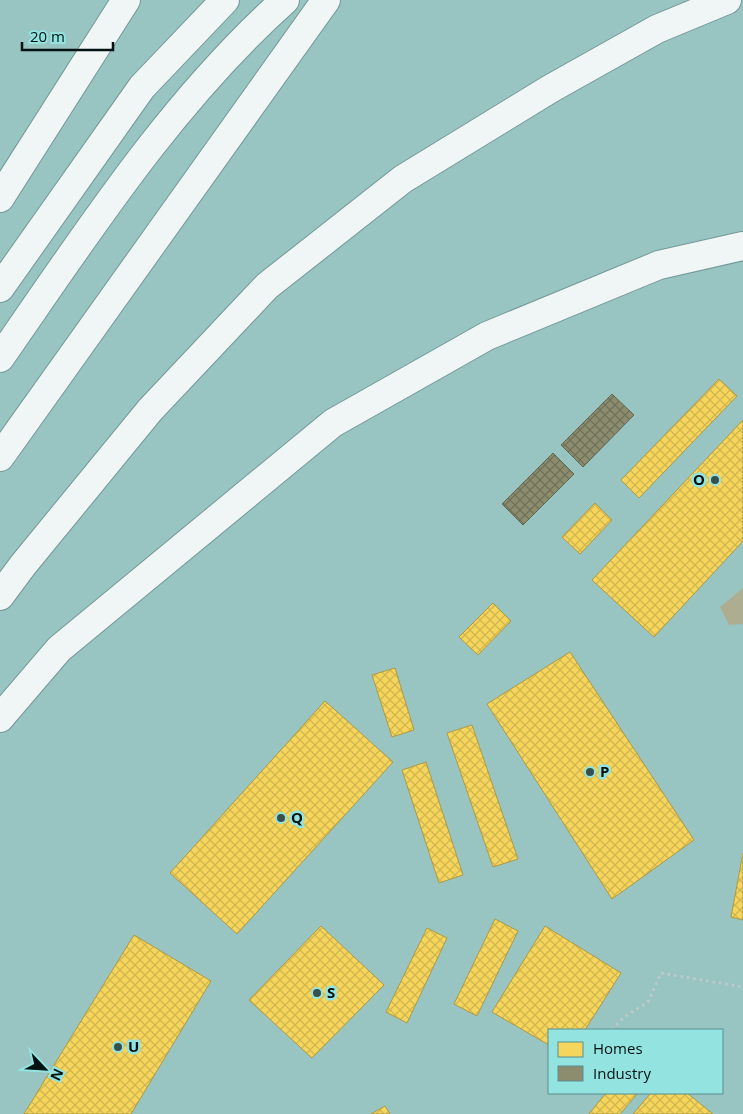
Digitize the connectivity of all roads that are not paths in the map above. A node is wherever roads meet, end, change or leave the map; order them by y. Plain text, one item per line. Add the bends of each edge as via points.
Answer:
1 (126, 0) edge
2 (225, 0) edge
3 (284, 0) edge
4 (326, 0) edge
5 (727, 0) edge
6 (0, 198) edge
7 (743, 246) edge
8 (0, 288) edge
9 (0, 358) edge
10 (0, 458) edge
11 (0, 596) edge
12 (0, 718) edge

1 - 6 highway
2 - 8 highway via 142,87
3 - 9 highway via 172,117
4 - 10 highway
5 - 11 highway via 657,29 550,89 402,179 267,286 150,410
7 - 12 highway via 659,265 487,336 333,423 59,649

